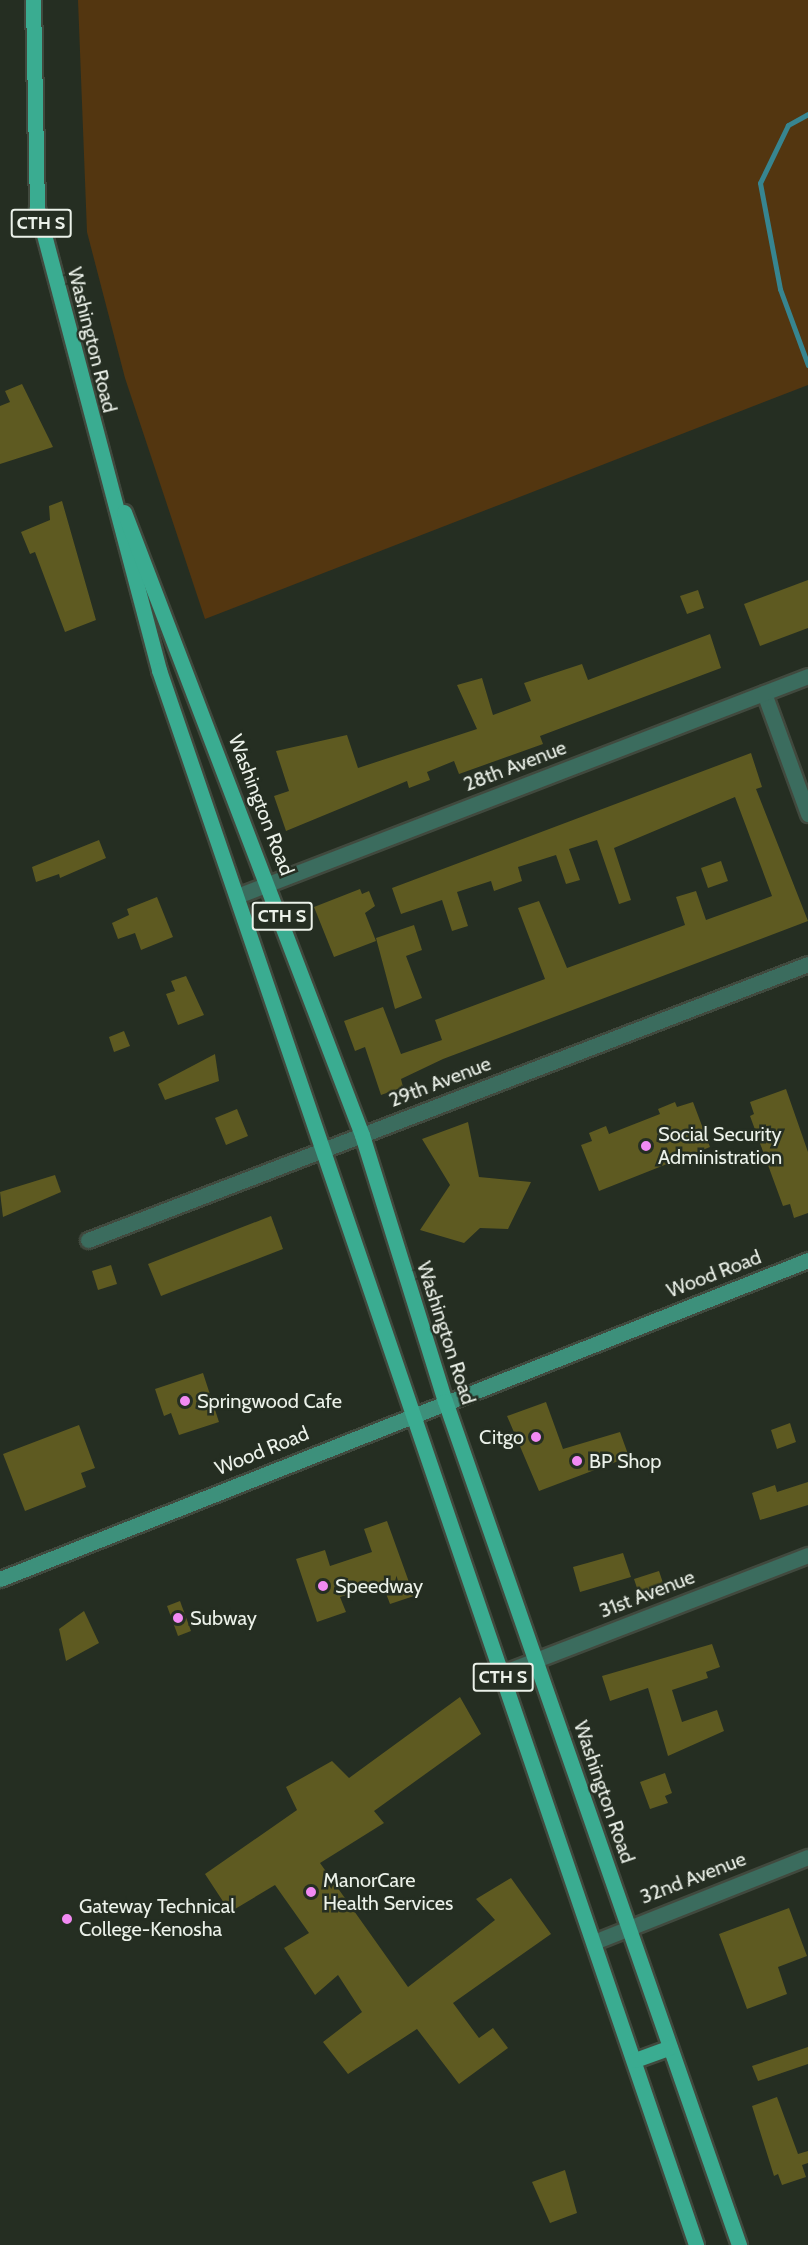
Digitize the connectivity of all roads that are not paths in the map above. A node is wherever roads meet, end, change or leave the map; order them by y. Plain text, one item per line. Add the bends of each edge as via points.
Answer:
1 (33, 0) edge
2 (96, 440) junction
3 (808, 676) edge
4 (764, 693) junction
5 (808, 814) edge
6 (270, 883) junction
7 (237, 896) junction
8 (808, 964) edge
9 (362, 1135) junction
10 (324, 1149) junction
11 (88, 1240) dead end
12 (808, 1260) edge
13 (445, 1401) junction
14 (415, 1412) junction
15 (808, 1555) edge
16 (0, 1579) edge
17 (536, 1660) junction
18 (502, 1673) junction
19 (808, 1857) edge
20 (627, 1925) junction
21 (594, 1942) junction
22 (670, 2046) junction
23 (635, 2060) junction
24 (696, 2245) edge
25 (739, 2245) edge

1 - 2 main road, Washington Road / CTH S via 37,208
2 - 6 main road, Washington Road / CTH S
2 - 7 main road, Washington Road / CTH S via 159,670
3 - 4 street, 28th Avenue
4 - 5 street
4 - 6 street, 28th Avenue
6 - 7 street, 28th Avenue
6 - 9 main road, Washington Road / CTH S
7 - 10 main road, Washington Road / CTH S
8 - 9 street, 29th Avenue
9 - 10 street, 29th Avenue
9 - 13 main road, Washington Road / CTH S
10 - 11 street, 29th Avenue
10 - 14 main road, Washington Road / CTH S
12 - 13 street, Wood Road
13 - 14 street, Wood Road
13 - 17 main road, Washington Road / CTH S
14 - 16 street, Wood Road
14 - 18 main road, Washington Road / CTH S
15 - 17 street, 31st Avenue
17 - 18 street, 31st Avenue
17 - 20 main road, Washington Road / CTH S
18 - 21 main road, Washington Road / CTH S
19 - 20 street, 32nd Avenue
20 - 21 street, 32nd Avenue
20 - 22 main road, Washington Road
21 - 23 main road, Washington Road
22 - 23 main road
22 - 25 main road, Washington Road
23 - 24 main road, Washington Road

